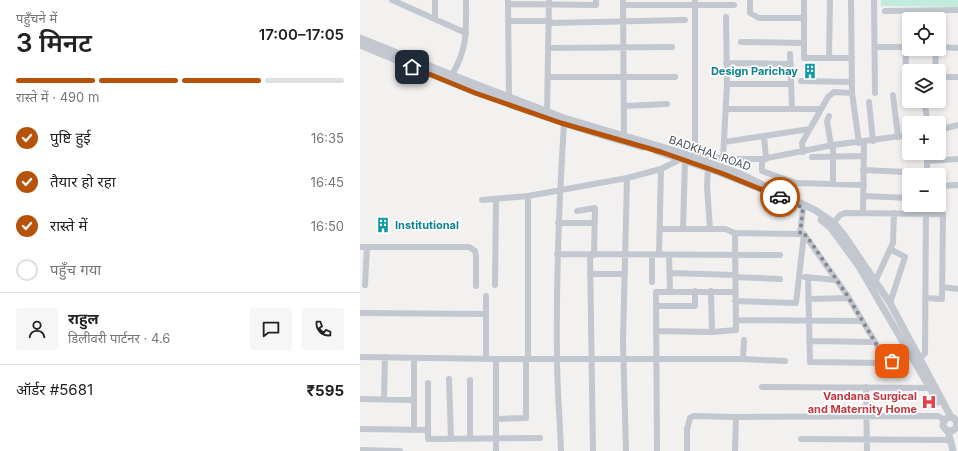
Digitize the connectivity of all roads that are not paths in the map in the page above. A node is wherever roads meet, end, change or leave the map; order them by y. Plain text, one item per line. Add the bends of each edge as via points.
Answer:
1 (392, 0) edge
2 (408, 0) edge
3 (435, 0) edge
4 (466, 0) edge
5 (596, 0) edge
6 (750, 0) edge
7 (804, 0) edge
8 (830, 0) edge
9 (851, 0) edge
10 (874, 0) edge
11 (508, 2) edge
12 (549, 2) edge
13 (623, 2) edge
14 (695, 2) edge
15 (734, 5) dead end
16 (408, 8) junction
17 (958, 10) edge
18 (885, 11) dead end
19 (726, 17) dead end
20 (804, 18) junction
21 (435, 19) junction
22 (685, 20) dead end
23 (508, 21) junction
24 (549, 22) junction
25 (623, 22) junction
26 (466, 33) junction
27 (360, 38) edge
28 (741, 42) dead end
29 (804, 43) junction
30 (360, 46) edge
31 (623, 47) junction
32 (672, 47) dead end
33 (875, 47) junction
34 (902, 47) edge
35 (946, 47) edge
36 (548, 48) junction
37 (958, 48) edge
38 (790, 54) dead end
39 (829, 58) junction
40 (852, 58) junction
41 (726, 63) junction
42 (791, 64) junction
43 (452, 75) junction
44 (548, 77) junction
45 (625, 77) junction
46 (675, 77) dead end
47 (946, 77) edge
48 (958, 78) edge
49 (801, 81) dead end
50 (852, 82) junction
51 (727, 84) junction
52 (791, 84) junction
53 (852, 93) junction
54 (875, 93) dead end
55 (893, 95) dead end
56 (509, 96) junction
57 (869, 102) dead end
58 (667, 104) dead end
59 (625, 106) junction
60 (792, 108) junction
61 (726, 109) junction
62 (821, 109) junction
63 (547, 112) junction
64 (829, 116) dead end
65 (564, 124) junction
66 (958, 125) edge
67 (946, 128) edge
68 (810, 129) junction
69 (764, 136) junction
70 (902, 136) edge
71 (898, 137) junction
72 (624, 139) junction
73 (873, 141) junction
74 (724, 142) junction
75 (861, 142) junction
76 (832, 146) junction
77 (803, 152) junction
78 (864, 156) junction
79 (812, 157) dead end
80 (833, 157) junction
81 (695, 158) junction
82 (723, 159) junction
83 (764, 159) junction
84 (958, 159) edge
85 (683, 160) junction
86 (927, 161) joint
87 (708, 168) junction
88 (927, 168) edge
89 (661, 169) junction
90 (863, 170) junction
91 (902, 172) edge
92 (627, 178) junction
93 (833, 184) junction
94 (864, 185) junction
95 (958, 185) edge
96 (946, 186) edge
97 (559, 189) junction
98 (528, 196) junction
99 (864, 196) junction
100 (902, 198) edge
101 (496, 199) junction
102 (482, 200) dead end
103 (803, 208) junction
104 (577, 211) dead end
105 (863, 213) junction
106 (894, 213) junction
107 (926, 214) junction
108 (558, 223) junction
109 (594, 223) junction
110 (832, 225) junction
111 (660, 229) junction
112 (683, 229) junction
113 (710, 230) junction
114 (735, 233) junction
115 (802, 234) junction
116 (363, 247) edge
117 (890, 249) junction
118 (557, 254) junction
119 (592, 254) junction
120 (626, 255) junction
121 (652, 255) junction
122 (659, 255) junction
123 (669, 255) junction
124 (735, 255) junction
125 (780, 255) dead end
126 (590, 274) junction
127 (625, 274) junction
128 (670, 274) junction
129 (735, 276) junction
130 (800, 276) junction
131 (808, 277) junction
132 (780, 279) dead end
133 (836, 280) junction
134 (652, 282) dead end
135 (876, 282) junction
136 (495, 284) dead end
137 (365, 285) dead end
138 (476, 286) dead end
139 (942, 287) junction
140 (872, 289) junction
141 (958, 289) edge
142 (695, 291) junction
143 (711, 291) junction
144 (670, 292) junction
145 (735, 292) junction
146 (486, 296) dead end
147 (848, 298) junction
148 (925, 298) junction
149 (808, 299) junction
150 (735, 301) junction
151 (890, 304) junction
152 (656, 306) junction
153 (360, 313) edge
154 (486, 314) junction
155 (736, 320) junction
156 (808, 321) junction
157 (861, 321) junction
158 (656, 331) junction
159 (712, 332) junction
160 (744, 340) dead end
161 (809, 341) junction
162 (875, 342) junction
163 (909, 352) junction
164 (360, 357) edge
165 (385, 357) junction
166 (414, 358) junction
167 (486, 358) junction
168 (496, 359) junction
169 (527, 359) junction
170 (557, 359) junction
171 (591, 359) junction
172 (624, 359) junction
173 (657, 359) junction
174 (744, 359) junction
175 (785, 361) dead end
176 (918, 361) junction
177 (887, 362) junction
178 (450, 379) dead end
179 (470, 380) dead end
180 (428, 383) dead end
181 (762, 387) dead end
182 (866, 387) junction
183 (930, 388) junction
184 (360, 399) edge
185 (384, 399) junction
186 (414, 400) junction
187 (867, 416) junction
188 (736, 417) junction
189 (948, 418) junction
190 (497, 420) junction
191 (958, 423) edge
192 (360, 429) edge
193 (414, 430) junction
194 (428, 430) junction
195 (948, 431) junction
196 (540, 438) dead end
197 (451, 439) junction
198 (470, 439) junction
199 (496, 439) junction
200 (801, 439) dead end
201 (867, 439) junction
202 (950, 440) junction
203 (360, 450) edge
204 (400, 451) edge
205 (496, 451) edge
206 (561, 451) edge
207 (593, 451) edge
208 (626, 451) edge
209 (657, 451) edge
210 (687, 451) edge
211 (735, 451) edge
212 (867, 451) edge
213 (953, 451) edge

1 - 16 street
2 - 16 street
3 - 21 street
4 - 26 street
5 - 12 street via 596,5
6 - 20 street via 750,14 759,18
7 - 20 street
8 - 39 street
9 - 40 street
10 - 33 street
11 - 12 street
11 - 23 street
12 - 24 street
13 - 14 street
13 - 25 street
14 - 15 street
14 - 81 street
16 - 21 street
17 - 18 street
19 - 41 street
20 - 29 street
21 - 26 street
22 - 25 street
23 - 24 street
23 - 56 street
24 - 25 street
24 - 36 street
25 - 31 street
26 - 43 street via 461,60
27 - 43 street, BADKHAL ROAD
28 - 29 street
29 - 39 street via 804,58
30 - 65 street, BADKHAL ROAD via 475,93
31 - 32 street
31 - 36 street
31 - 45 street
33 - 34 street
33 - 54 street
35 - 37 street
36 - 44 street
38 - 42 street
39 - 40 street
40 - 50 street
41 - 42 street
41 - 51 street
42 - 52 street
43 - 56 street, BADKHAL ROAD
44 - 45 street
44 - 63 street
45 - 46 street
45 - 59 street
47 - 48 street
49 - 50 street
50 - 53 street
51 - 52 street
51 - 61 street
52 - 60 street
53 - 62 street via 831,93
53 - 75 street
55 - 71 street
56 - 63 street, BADKHAL ROAD
57 - 73 street
58 - 59 street
59 - 72 street
60 - 61 street
60 - 62 street
61 - 74 street
62 - 68 street
63 - 72 street, BADKHAL ROAD
64 - 76 street via 827,121
65 - 72 street, BADKHAL ROAD
65 - 97 street
66 - 67 street
68 - 69 street
68 - 77 street via 802,143
69 - 74 street
69 - 83 street
70 - 71 street
71 - 73 street
72 - 81 street, BADKHAL ROAD
72 - 85 street, BADKHAL ROAD
73 - 75 street
74 - 82 street
75 - 76 street
75 - 78 street
76 - 77 street
76 - 80 street
77 - 83 street
78 - 80 street
78 - 90 street
79 - 80 street
80 - 93 street
81 - 82 street
81 - 85 street, BADKHAL ROAD
81 - 87 street, BADKHAL ROAD
81 - 110 street, BADKHAL ROAD via 738,172 804,204
82 - 83 street
83 - 93 street via 762,171 796,183
84 - 86 street
85 - 89 street
85 - 112 street
86 - 88 street
87 - 103 street, BADKHAL ROAD
87 - 113 street
89 - 92 street
89 - 111 street
90 - 91 street
90 - 94 street
92 - 97 street
92 - 120 street
93 - 94 street
94 - 99 street
95 - 96 street
97 - 98 street
97 - 108 street
98 - 101 street
98 - 169 street
99 - 100 street
99 - 105 street
101 - 102 street
101 - 136 street
103 - 110 street, BADKHAL ROAD
103 - 115 street
104 - 109 street via 595,208
105 - 106 street
105 - 110 street via 840,215
106 - 107 street
106 - 117 street
107 - 139 street via 943,214
107 - 148 street
108 - 109 street
108 - 118 street
109 - 119 street
110 - 135 street, BADKHAL ROAD
110 - 140 street, BADKHAL ROAD
111 - 112 street
111 - 122 street
112 - 113 street
113 - 114 street via 730,230
114 - 115 street
114 - 124 street
115 - 130 street
115 - 133 street
116 - 137 street
116 - 138 street via 470,247 476,256
117 - 135 street
117 - 151 street via 905,257
118 - 119 street
118 - 170 street
119 - 120 street
119 - 126 street
120 - 121 street
120 - 127 street
121 - 122 street
121 - 134 street
122 - 123 street
123 - 124 street
123 - 128 street
124 - 125 street
124 - 129 street
126 - 127 street
126 - 171 street
127 - 172 street
128 - 129 street
128 - 144 street
129 - 132 street
129 - 145 street
130 - 131 street
130 - 150 street via 796,303
131 - 133 street
131 - 149 street
133 - 147 street
135 - 140 street
135 - 151 street, BADKHAL ROAD
139 - 141 street
139 - 148 street via 942,299
140 - 163 street, BADKHAL ROAD
142 - 143 street
142 - 144 street
142 - 152 street via 695,306
143 - 145 street
143 - 159 street
144 - 152 street via 656,292
145 - 150 street
146 - 154 street
147 - 149 street
147 - 157 street
148 - 176 street via 924,354
149 - 156 street
150 - 155 street
151 - 176 street, BADKHAL ROAD
152 - 158 street
153 - 154 street
154 - 167 street
155 - 156 street
155 - 159 street via 736,330
156 - 157 street
156 - 161 street
157 - 162 street
158 - 159 street
158 - 173 street
160 - 174 street
161 - 162 street
161 - 177 street via 810,362
162 - 177 street
163 - 176 street, BADKHAL ROAD
163 - 177 street
164 - 165 street
165 - 166 street
165 - 185 street
166 - 167 street
166 - 186 street
167 - 168 street
168 - 169 street
168 - 190 street
169 - 170 street
169 - 190 street via 526,418
170 - 171 street
170 - 206 street
171 - 172 street
171 - 207 street
172 - 173 street
172 - 208 street
173 - 174 street
173 - 209 street
174 - 175 street
176 - 183 street, BADKHAL ROAD
176 - 189 street, BADKHAL ROAD
178 - 197 street
179 - 198 street
180 - 194 street
181 - 182 street
182 - 183 street
182 - 187 street
183 - 189 street, BADKHAL ROAD
184 - 185 street
185 - 186 street
186 - 193 street
187 - 188 street
187 - 189 street
187 - 201 street
188 - 210 street via 692,416 687,429
188 - 211 street
189 - 191 street
189 - 195 street via 943,426
190 - 199 street
191 - 195 street via 954,430
192 - 193 street
193 - 194 street
194 - 197 street via 428,439
195 - 202 street
196 - 199 street
197 - 198 street
198 - 199 street
199 - 205 street
200 - 201 street
201 - 202 street
201 - 212 street
202 - 213 street
203 - 204 street

